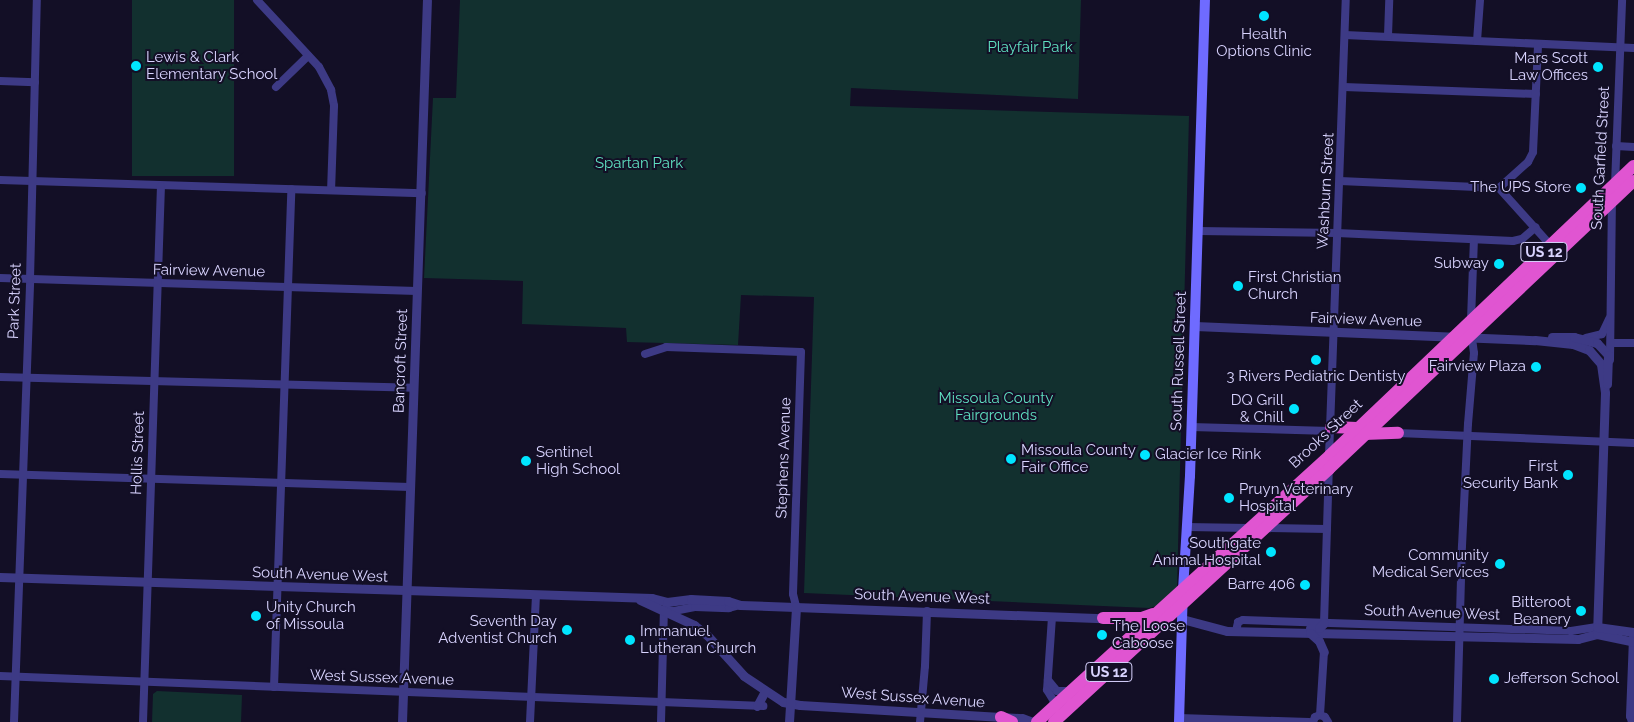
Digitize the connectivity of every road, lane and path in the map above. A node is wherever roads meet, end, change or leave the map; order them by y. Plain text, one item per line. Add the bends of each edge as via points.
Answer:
1 (37, 0) edge
2 (258, 0) edge
3 (427, 0) edge
4 (1205, 0) edge
5 (1346, 0) edge
6 (1389, 0) edge
7 (1480, 0) edge
8 (1622, 0) edge
9 (1345, 35) junction
10 (1388, 36) junction
11 (1476, 41) junction
12 (1538, 44) junction
13 (1620, 47) junction
14 (1634, 48) edge
15 (308, 56) junction
16 (0, 81) edge
17 (35, 82) junction
18 (276, 86) dead end
19 (1344, 87) junction
20 (1536, 94) junction
21 (1616, 146) junction
22 (1634, 147) edge
23 (1634, 166) edge
24 (0, 180) edge
25 (32, 181) junction
26 (1340, 181) junction
27 (1634, 181) edge
28 (1615, 184) junction
29 (161, 186) junction
30 (1499, 188) junction
31 (291, 189) junction
32 (332, 190) junction
33 (422, 193) junction
34 (1612, 202) junction
35 (1536, 227) junction
36 (1198, 231) junction
37 (1337, 233) junction
38 (1474, 240) junction
39 (1554, 249) junction
40 (0, 278) edge
41 (30, 279) junction
42 (158, 283) junction
43 (288, 286) junction
44 (417, 291) junction
45 (1610, 318) junction
46 (1470, 320) junction
47 (1195, 326) junction
48 (1335, 332) junction
49 (1464, 338) junction
50 (1586, 338) junction
51 (1535, 340) junction
52 (1612, 342) junction
53 (1634, 343) edge
54 (645, 354) dead end
55 (1609, 364) junction
56 (0, 377) edge
57 (26, 378) junction
58 (154, 382) junction
59 (284, 385) junction
60 (414, 388) junction
61 (1605, 393) junction
62 (1388, 412) junction
63 (1191, 427) junction
64 (1331, 429) junction
65 (1360, 431) junction
66 (1398, 433) junction
67 (1468, 437) junction
68 (1604, 442) junction
69 (1634, 443) edge
70 (1330, 455) junction
71 (1329, 468) junction
72 (0, 474) edge
73 (23, 475) junction
74 (152, 478) junction
75 (281, 483) junction
76 (410, 487) junction
77 (1186, 528) junction
78 (1251, 528) junction
79 (1264, 528) junction
80 (1327, 530) junction
81 (0, 577) edge
82 (18, 578) junction
83 (148, 582) junction
84 (277, 586) junction
85 (1182, 590) junction
86 (406, 592) junction
87 (536, 595) junction
88 (638, 599) junction
89 (740, 605) junction
90 (1182, 605) junction
91 (796, 606) junction
92 (664, 610) junction
93 (927, 611) junction
94 (1052, 617) junction
95 (1161, 617) junction
96 (1103, 618) junction
97 (1182, 619) junction
98 (1324, 623) junction
99 (1236, 631) junction
100 (1597, 631) junction
101 (1275, 632) junction
102 (1458, 632) junction
103 (1310, 633) junction
104 (1334, 634) junction
105 (1128, 635) junction
106 (1633, 637) edge
107 (1324, 652) junction
108 (0, 676) edge
109 (16, 677) junction
110 (1048, 680) junction
111 (144, 684) junction
112 (274, 687) junction
113 (1072, 690) junction
114 (766, 691) junction
115 (403, 692) junction
116 (531, 698) junction
117 (661, 703) junction
118 (790, 703) junction
119 (760, 706) joint
120 (1053, 708) junction
121 (921, 711) junction
122 (1320, 715) junction
123 (1182, 719) edge
124 (1007, 720) edge
125 (1630, 720) edge
126 (14, 722) edge
127 (143, 722) edge
128 (402, 722) edge
129 (530, 722) edge
130 (660, 722) edge
131 (790, 722) edge
132 (920, 722) edge
133 (1033, 722) edge
134 (1037, 722) edge
135 (1054, 722) edge
136 (1311, 722) edge
137 (1328, 722) edge
138 (1457, 722) edge

1 - 17 street, Park Street
2 - 15 street
3 - 33 street, Bancroft Street
4 - 36 main road, South Russell Street
5 - 9 street, Washburn Street
6 - 10 street
7 - 11 street
8 - 13 street, South Garfield Street
9 - 10 street
9 - 19 street, Washburn Street
10 - 11 street
11 - 12 street
12 - 13 street
12 - 20 street
13 - 14 street
13 - 21 street, South Garfield Street
15 - 18 street
15 - 32 street via 324,74 334,106
16 - 17 street
17 - 25 street, Park Street
19 - 20 street
19 - 26 street, Washburn Street
20 - 30 street via 1533,152 1528,162
21 - 22 street
21 - 28 street, South Garfield Street
23 - 28 highway, Brooks Street / US 12
24 - 25 street
25 - 29 street
25 - 41 street, Park Street
26 - 30 street
26 - 37 street, Washburn Street
27 - 34 highway, Brooks Street / US 12
28 - 34 street, South Garfield Street
28 - 39 highway, Brooks Street / US 12
29 - 31 street
29 - 42 street, Hollis Street
30 - 35 street
31 - 32 street
31 - 43 street
32 - 33 street
33 - 44 street, Bancroft Street
34 - 39 highway, Brooks Street / US 12
34 - 45 street, South Garfield Street
35 - 38 street via 1519,240
35 - 39 street
36 - 37 street
36 - 47 main road, South Russell Street
37 - 38 street
37 - 48 street, Washburn Street
38 - 46 street
39 - 46 highway, Brooks Street / US 12
39 - 49 highway, Brooks Street / US 12
40 - 41 street, Fairview Avenue
41 - 42 street, Fairview Avenue
41 - 57 street, Park Street
42 - 43 street, Fairview Avenue
42 - 58 street, Hollis Street
43 - 44 street, Fairview Avenue
43 - 59 street
44 - 60 street, Bancroft Street
45 - 50 street via 1602,334
45 - 52 street, South Garfield Street
46 - 49 highway, Brooks Street / US 12
47 - 48 street, Fairview Avenue
47 - 63 main road, South Russell Street
48 - 49 street, Fairview Avenue
48 - 64 street, Washburn Street
49 - 51 street, Fairview Avenue
49 - 62 highway, Brooks Street / US 12
49 - 65 highway, Brooks Street / US 12
49 - 67 street via 1474,353
50 - 51 street via 1560,336
50 - 55 street via 1604,349
51 - 61 street via 1573,344 1589,350 1601,364
52 - 53 street
52 - 55 street, South Garfield Street
54 - 91 street, Stephens Avenue via 666,347 801,352 793,594
55 - 61 street
56 - 57 street
57 - 58 street
57 - 73 street, Park Street
58 - 59 street
58 - 74 street, Hollis Street
59 - 60 street
59 - 75 street
60 - 76 street, Bancroft Street
61 - 68 street
62 - 65 highway, Brooks Street / US 12
62 - 66 highway via 1389,423
63 - 64 street
63 - 77 main road, South Russell Street
64 - 65 highway
64 - 70 street, Washburn Street
65 - 66 highway
65 - 70 highway, Brooks Street / US 12
65 - 71 highway, Brooks Street / US 12
66 - 67 street
67 - 68 street
67 - 102 street
68 - 69 street
68 - 100 street
70 - 71 street, Washburn Street
70 - 78 highway, Brooks Street / US 12
71 - 79 highway, Brooks Street / US 12
71 - 80 street, Washburn Street
72 - 73 street
73 - 74 street
73 - 82 street, Park Street
74 - 75 street
74 - 83 street, Hollis Street
75 - 76 street
75 - 84 street
76 - 86 street, Bancroft Street
77 - 78 street
77 - 85 main road, South Russell Street
78 - 85 highway, Brooks Street / US 12
79 - 80 street
79 - 90 highway, Brooks Street / US 12
80 - 98 street, Washburn Street
81 - 82 street, South Avenue West
82 - 83 street, South Avenue West
82 - 109 street, Park Street
83 - 84 street, South Avenue West
83 - 111 street, Hollis Street
84 - 86 street, South Avenue West
84 - 112 street
85 - 90 main road, South Russell Street
85 - 95 highway, Brooks Street / US 12
86 - 87 street, South Avenue West
86 - 115 street, Bancroft Street
87 - 88 street, South Avenue West
87 - 116 street
88 - 89 street, South Avenue West via 728,601
88 - 92 street, South Avenue West
89 - 91 street, South Avenue West
89 - 92 street, South Avenue West
90 - 95 highway, Brooks Street / US 12
90 - 97 main road, South Russell Street
91 - 93 street, South Avenue West
91 - 118 street, Stephens Avenue
92 - 114 street via 702,630 738,670
92 - 117 street
93 - 94 street, South Avenue West
93 - 121 street
94 - 96 street, South Avenue West
94 - 110 street
95 - 96 highway
95 - 97 highway
95 - 105 highway, Brooks Street / US 12
95 - 135 highway, Brooks Street / US 12
96 - 105 highway via 1121,623
97 - 99 street, South Avenue West
97 - 123 main road, South Russell Street
98 - 99 street, South Avenue West via 1243,620 1238,622
98 - 101 street via 1319,628 1290,628
98 - 102 street, South Avenue West
99 - 101 street, South Avenue West
100 - 102 street, South Avenue West via 1578,640
100 - 106 street, South Avenue West
101 - 103 street, South Avenue West
102 - 104 street, South Avenue West
102 - 138 street
103 - 104 street, South Avenue West
103 - 107 street
104 - 107 street via 1327,640
105 - 113 highway, Brooks Street / US 12
106 - 125 street
107 - 122 street
108 - 109 street, West Sussex Avenue
109 - 111 street, West Sussex Avenue
109 - 126 street, Park Street
110 - 113 street via 1057,691
110 - 120 street via 1047,690 1054,701
111 - 112 street, West Sussex Avenue
111 - 127 street, Hollis Street
112 - 115 street, West Sussex Avenue
113 - 120 highway, Brooks Street / US 12
114 - 118 street
114 - 119 street
115 - 116 street, West Sussex Avenue
115 - 128 street, Bancroft Street
116 - 117 street, West Sussex Avenue
116 - 129 street
117 - 119 street, West Sussex Avenue
117 - 130 street
118 - 121 street, West Sussex Avenue
118 - 131 street, Stephens Avenue
120 - 134 highway, Brooks Street / US 12
121 - 124 street, West Sussex Avenue
121 - 132 street
122 - 136 street
122 - 137 street
123 - 136 street
124 - 133 street, West Sussex Avenue via 1026,718

